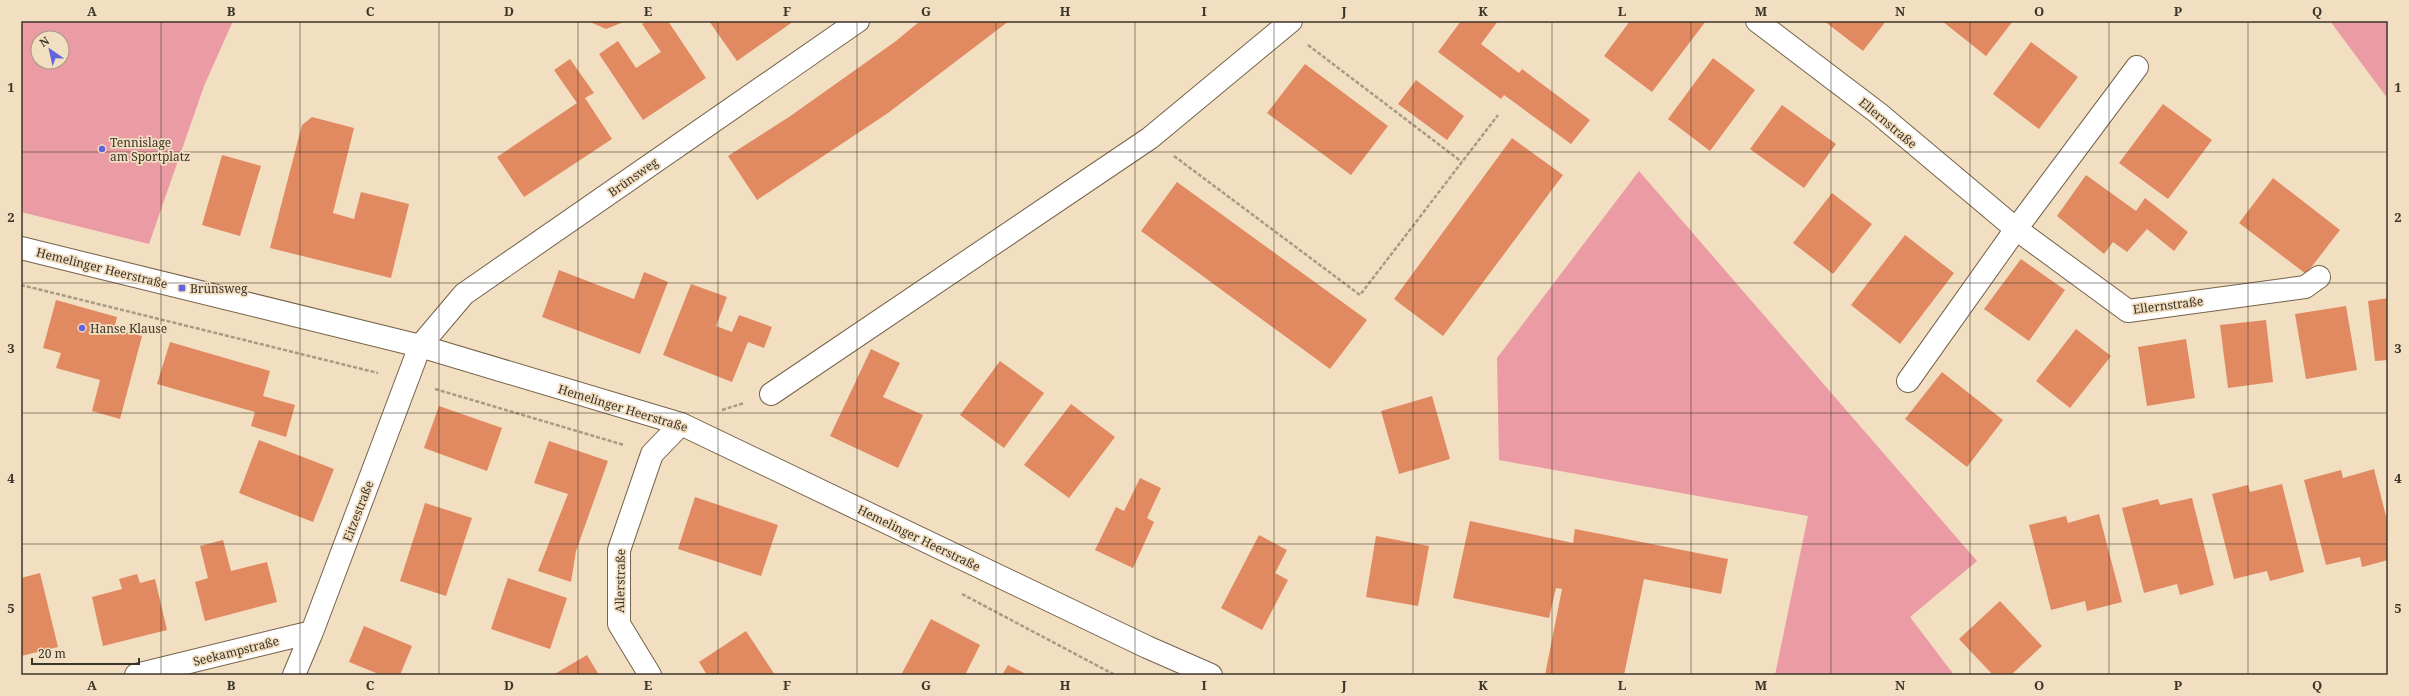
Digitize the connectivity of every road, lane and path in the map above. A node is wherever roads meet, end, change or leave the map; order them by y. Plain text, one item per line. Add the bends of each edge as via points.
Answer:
1 (858, 21) edge
2 (1757, 21) edge
3 (1288, 24) edge
4 (2137, 67) dead end
5 (1498, 115) dead end
6 (1150, 138) junction
7 (1462, 162) junction
8 (2016, 229) junction
9 (21, 248) edge
10 (2319, 278) dead end
11 (21, 285) edge
12 (420, 346) junction
13 (407, 380) junction
14 (1908, 381) dead end
15 (771, 394) joint
16 (681, 424) junction
17 (652, 454) junction
18 (956, 591) dead end
19 (312, 632) junction
20 (136, 675) edge
21 (294, 675) edge
22 (650, 675) edge
23 (1115, 675) edge
24 (1211, 675) edge

1 - 12 street, Brünsweg via 464,294
2 - 8 street, Ellernstraße via 1878,112
3 - 6 street
3 - 7 path
4 - 8 street
5 - 7 path
6 - 7 path via 1360,295
6 - 15 street
8 - 10 street, Ellernstraße via 2128,311 2305,287
8 - 14 street
9 - 12 street, Hemelinger Heerstraße
11 - 13 path
12 - 13 street, Eitzestraße
12 - 16 street, Hemelinger Heerstraße
13 - 17 path
13 - 19 street, Eitzestraße
15 - 16 path
16 - 17 street, Allerstraße
16 - 24 street, Hemelinger Heerstraße via 1147,647
17 - 22 street, Allerstraße via 619,550 619,624
18 - 23 path
19 - 20 street, Seekampstraße
19 - 21 street, Eitzestraße

